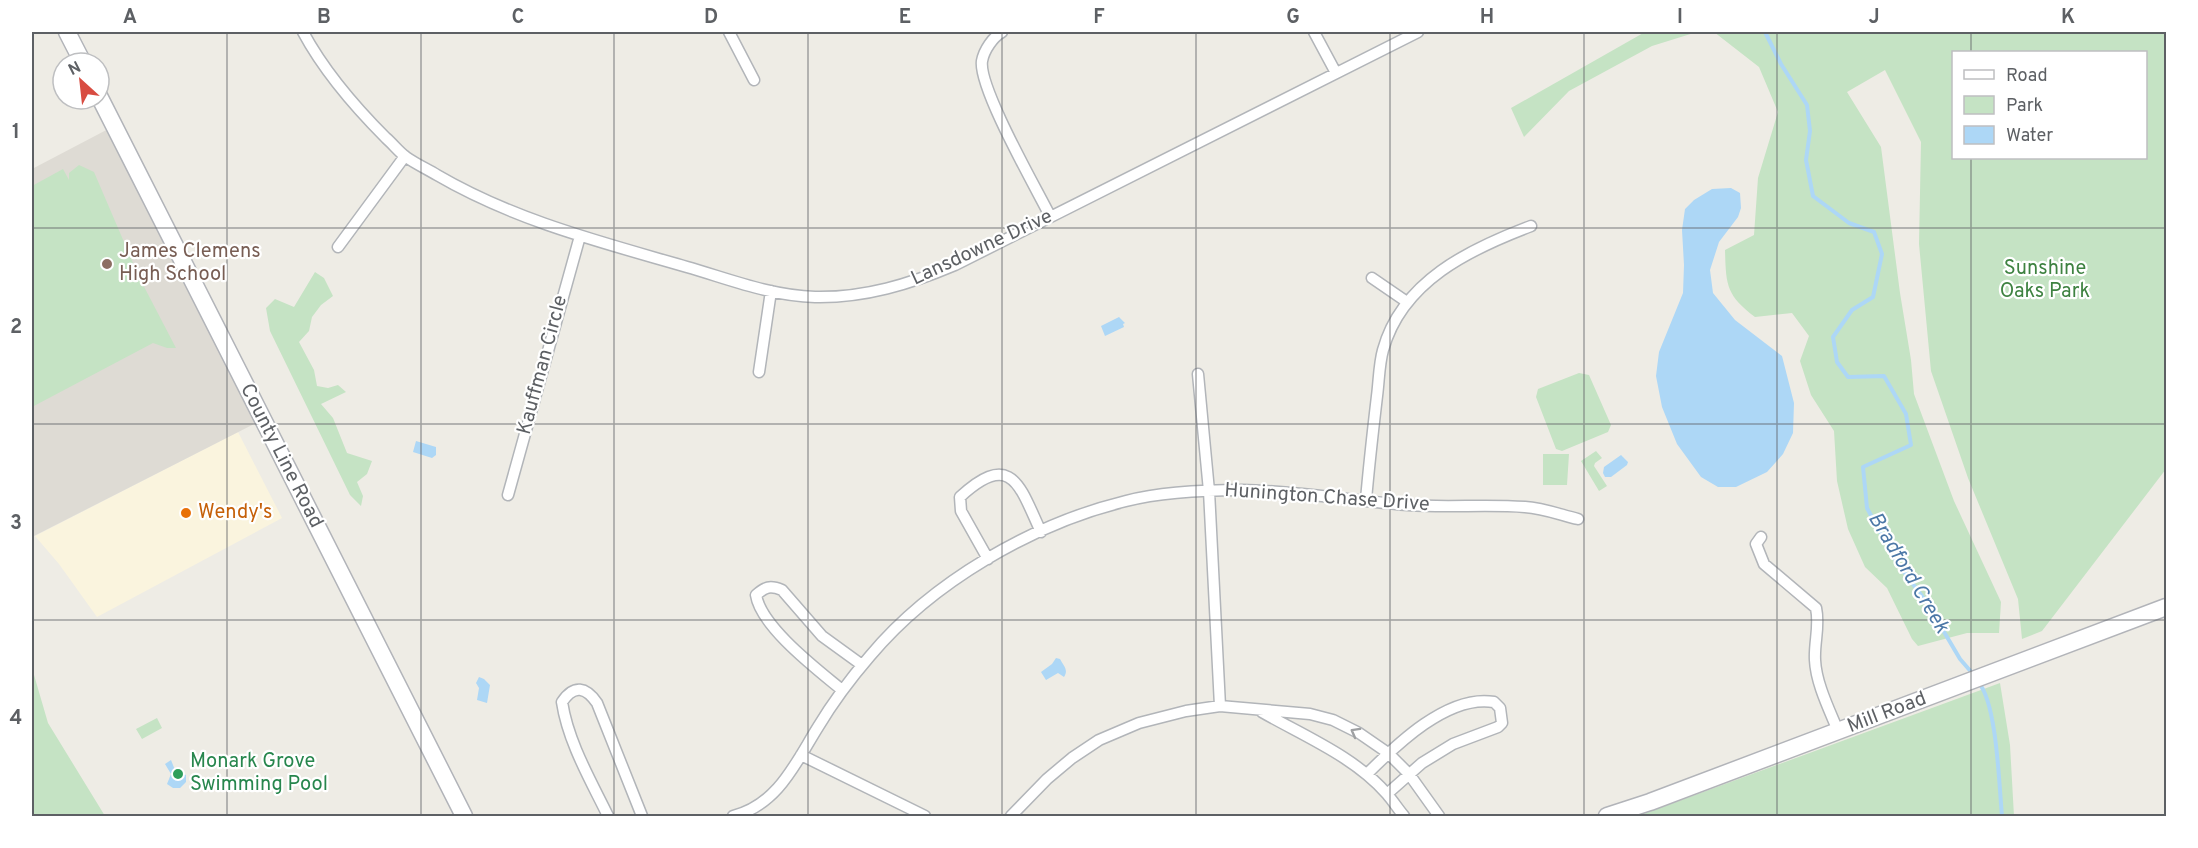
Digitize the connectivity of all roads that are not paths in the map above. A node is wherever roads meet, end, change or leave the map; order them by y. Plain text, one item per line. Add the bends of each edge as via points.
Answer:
1 (67, 32) edge
2 (303, 32) edge
3 (729, 32) edge
4 (1002, 32) edge
5 (1314, 32) edge
6 (1418, 32) edge
7 (76, 51) edge
8 (1336, 73) junction
9 (754, 80) dead end
10 (107, 111) edge
11 (405, 156) junction
12 (1050, 216) junction
13 (1531, 226) dead end
14 (580, 236) junction
15 (338, 247) dead end
16 (1372, 278) dead end
17 (771, 291) junction
18 (1407, 302) junction
19 (759, 372) dead end
20 (1198, 374) dead end
21 (1209, 491) junction
22 (508, 495) dead end
23 (1366, 500) junction
24 (1578, 519) dead end
25 (1041, 531) junction
26 (1761, 537) dead end
27 (988, 559) junction
28 (2166, 607) edge
29 (862, 665) junction
30 (842, 690) junction
31 (1220, 706) junction
32 (1259, 710) junction
33 (1838, 731) junction
34 (1388, 753) junction
35 (801, 755) junction
36 (1366, 774) junction
37 (1409, 774) junction
38 (1387, 794) junction
39 (464, 816) edge
40 (608, 816) edge
41 (642, 816) edge
42 (738, 816) edge
43 (925, 816) edge
44 (1011, 816) edge
45 (1404, 816) edge
46 (1439, 816) edge
47 (1607, 816) edge

1 - 7 main road
2 - 11 street, Lansdowne Drive via 362,115
3 - 9 street
4 - 12 street via 993,37 982,62 988,94
5 - 8 street
6 - 8 street, Lansdowne Drive
8 - 12 street, Lansdowne Drive
10 - 39 main road, County Line Road
11 - 14 street, Lansdowne Drive via 472,195 524,218
11 - 15 street
12 - 17 street, Lansdowne Drive via 955,265 890,289 814,297
13 - 18 street via 1499,238 1448,266 1426,281
14 - 17 street, Lansdowne Drive
14 - 22 street, Kauffman Circle
16 - 18 street
17 - 19 street
18 - 23 street via 1383,351
20 - 21 street
21 - 23 street, Hunington Chase Drive via 1288,492
21 - 25 street, Hunington Chase Drive via 1127,501
21 - 31 street
23 - 24 street, Hunington Chase Drive via 1409,505 1528,507
25 - 27 street, Hunington Chase Drive
25 - 27 street via 1014,479 1003,474 989,477 960,497 961,511
26 - 33 street via 1756,544 1764,564 1816,608 1815,660
27 - 29 street, Hunington Chase Drive via 953,580 910,614
28 - 33 main road, Mill Road
29 - 30 street, Hunington Chase Drive
29 - 30 street via 822,636 782,590 764,588 756,595 758,606 796,651
30 - 35 street, Hunington Chase Drive
31 - 32 street
31 - 44 street via 1139,723 1100,740 1047,778
34 -> 32 street via 1333,720
32 - 36 street
33 - 47 main road, Mill Road
34 - 36 street
34 - 37 street
34 - 37 street via 1418,728 1469,703 1486,700 1500,708 1502,723 1498,727 1453,744
35 - 42 street, Hunington Chase Drive via 789,777 771,796
35 - 43 street
36 - 38 street
37 - 38 street
37 - 46 street
38 - 45 street
40 - 41 street via 564,714 562,702 573,691 583,689 597,703

